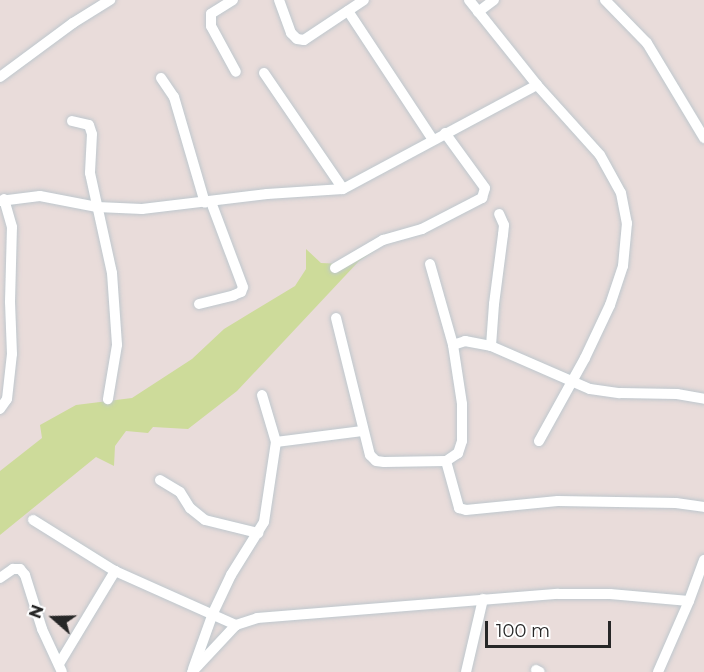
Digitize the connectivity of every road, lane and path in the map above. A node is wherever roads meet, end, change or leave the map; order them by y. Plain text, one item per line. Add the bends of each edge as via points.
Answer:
1 (110, 0) edge
2 (233, 0) edge
3 (279, 0) edge
4 (364, 0) edge
5 (469, 0) edge
6 (495, 0) edge
7 (605, 0) edge
8 (348, 11) junction
9 (478, 12) junction
10 (236, 72) dead end
11 (264, 73) dead end
12 (0, 76) edge
13 (161, 78) dead end
14 (537, 85) junction
15 (72, 121) dead end
16 (445, 134) junction
17 (704, 138) edge
18 (434, 140) junction
19 (343, 189) junction
20 (2, 200) edge
21 (208, 202) junction
22 (97, 207) junction
23 (499, 214) dead end
24 (430, 264) dead end
25 (335, 268) dead end
26 (5, 303) edge
27 (199, 304) dead end
28 (336, 318) dead end
29 (453, 345) junction
30 (491, 346) junction
31 (570, 383) junction
32 (262, 395) dead end
33 (108, 399) dead end
34 (704, 399) edge
35 (0, 409) edge
36 (362, 430) junction
37 (539, 441) dead end
38 (276, 442) junction
39 (446, 461) junction
40 (160, 480) dead end
41 (704, 507) edge
42 (33, 520) dead end
43 (258, 533) junction
44 (704, 560) edge
45 (115, 571) junction
46 (0, 578) edge
47 (483, 599) junction
48 (689, 601) junction
49 (213, 613) junction
50 (236, 625) junction
51 (61, 668) edge
52 (192, 672) edge
53 (466, 672) edge
54 (658, 672) edge

1 - 12 street
2 - 10 street via 211,14 211,26
3 - 8 street via 297,39 304,40
4 - 8 street
5 - 9 street
6 - 9 street
7 - 17 street via 647,43
8 - 18 street
9 - 14 street
11 - 19 street
13 - 21 street via 174,97
14 - 16 street
14 - 31 street via 600,155 621,194 627,223 622,266 610,305
15 - 22 street via 89,125 92,134 90,172
16 - 18 street
16 - 25 street via 485,188 482,198 422,229 383,240
18 - 19 street
19 - 21 street
20 - 22 street via 40,196
20 - 26 street via 12,227
21 - 22 street via 142,209
21 - 27 street via 243,287 234,295
22 - 33 street via 112,273 117,345
23 - 30 street via 504,225
24 - 29 street
26 - 35 street via 12,354 8,399
28 - 36 street
29 - 30 street via 465,341
29 - 39 street via 462,404 462,441 458,453
30 - 31 street
31 - 34 street via 620,393 655,392
31 - 37 street
32 - 38 street
36 - 38 street
36 - 39 street via 376,461
38 - 43 street via 271,487
39 - 41 street via 459,508 466,510 558,501 665,502
40 - 43 street via 180,492 190,508 205,520
42 - 45 street
43 - 49 street via 231,574
44 - 48 street
45 - 49 street
45 - 51 street
46 - 51 street via 13,569 20,569 25,575 42,629
47 - 48 street via 610,594
47 - 50 street via 257,618
47 - 53 street
48 - 54 street
49 - 50 street
49 - 52 street
50 - 52 street

